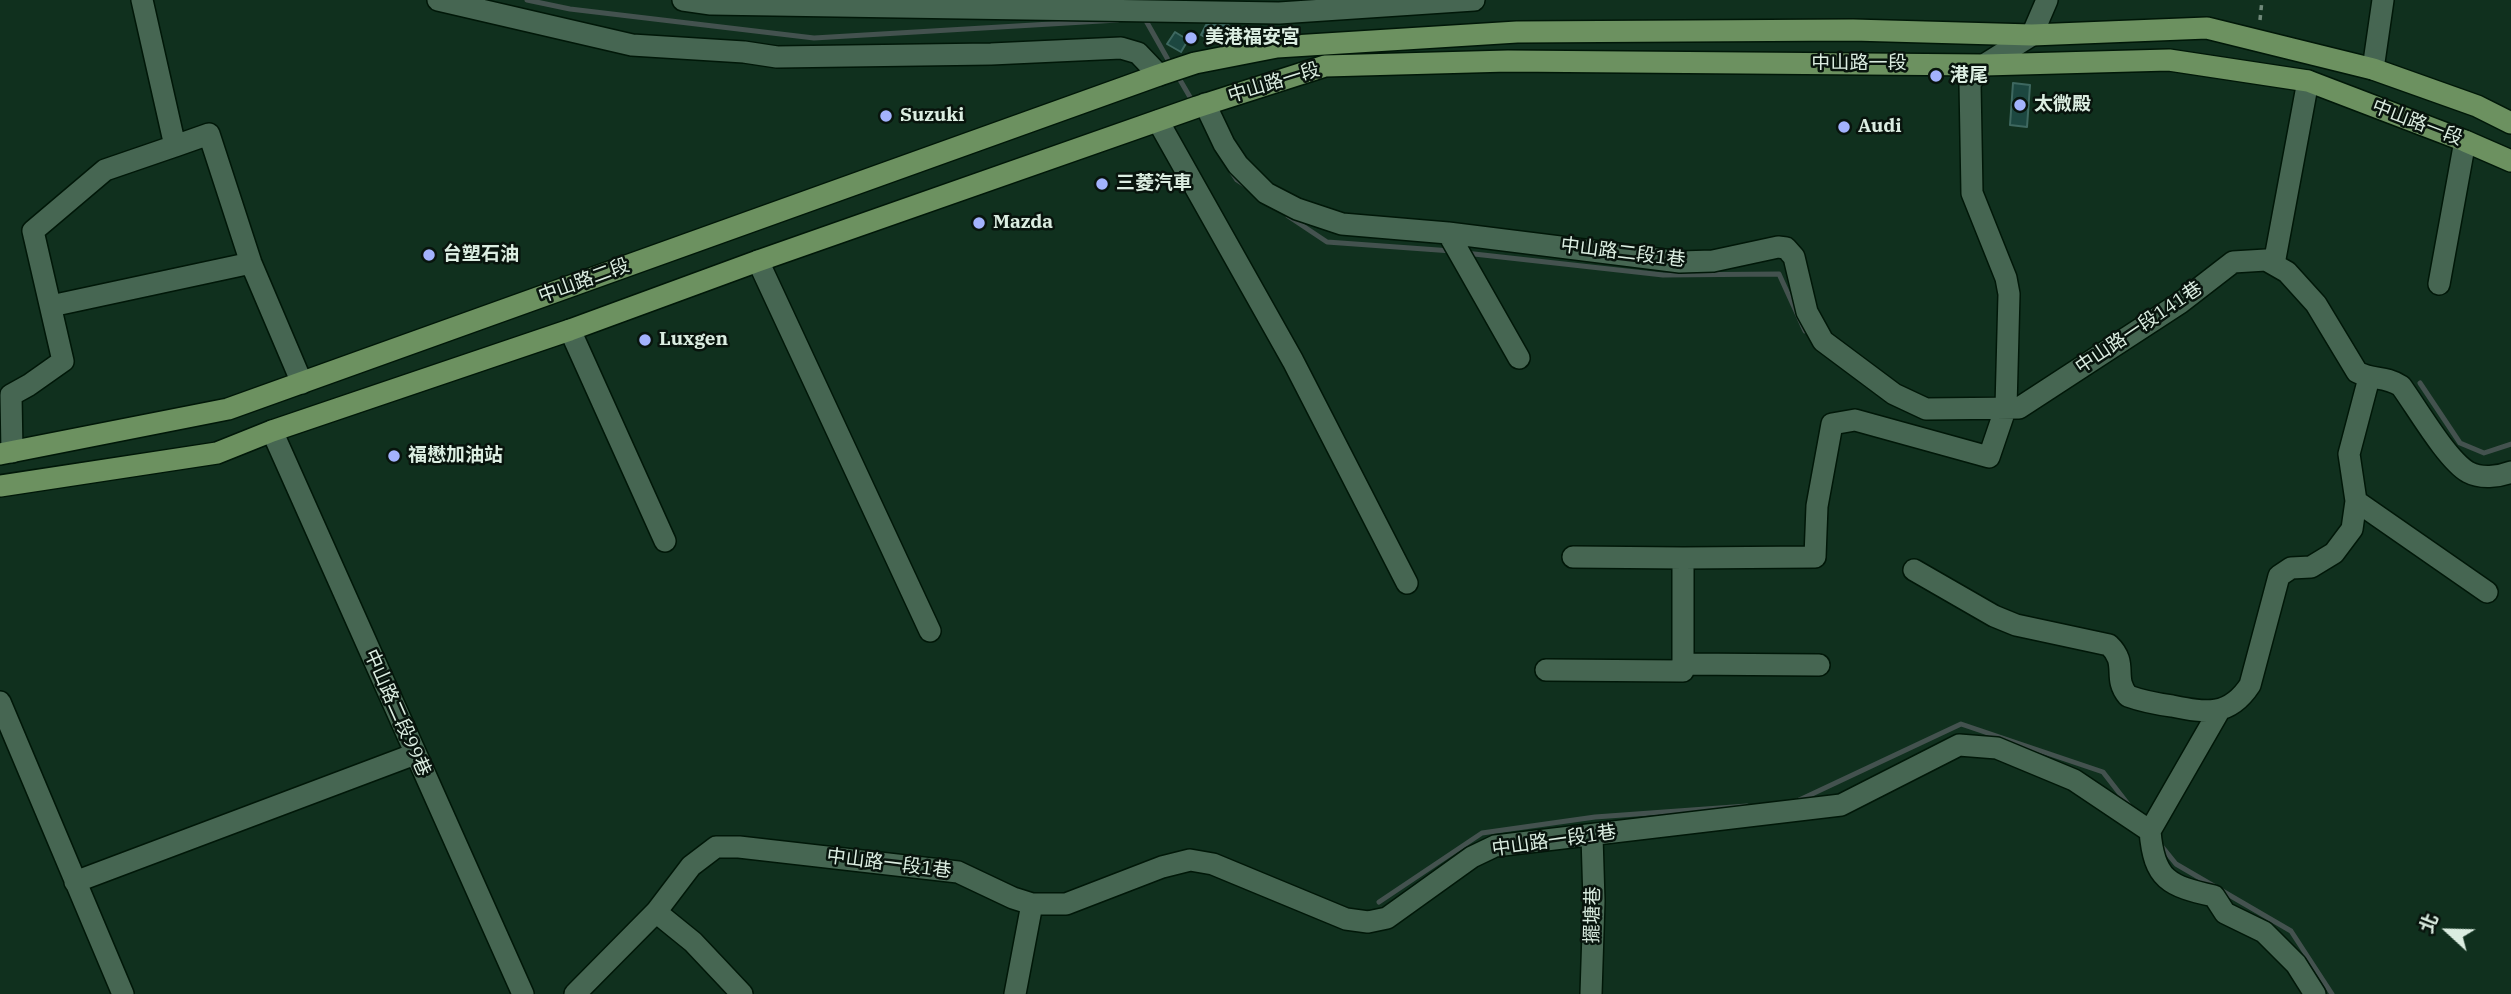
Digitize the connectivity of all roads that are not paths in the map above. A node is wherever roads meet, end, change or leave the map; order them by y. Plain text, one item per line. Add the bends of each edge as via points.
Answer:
1 (142, 0) edge
2 (438, 0) edge
3 (683, 0) edge
4 (1474, 0) edge
5 (2047, 0) edge
6 (2383, 0) edge
7 (492, 6) edge
8 (1280, 6) edge
9 (2032, 35) junction
10 (1277, 47) junction
11 (1984, 65) junction
12 (2373, 69) junction
13 (1159, 75) junction
14 (2308, 81) junction
15 (1201, 106) junction
16 (1158, 121) junction
17 (2511, 123) edge
18 (2465, 141) junction
19 (175, 146) junction
20 (2511, 161) edge
21 (1448, 233) junction
22 (758, 261) junction
23 (251, 263) junction
24 (2274, 264) junction
25 (2439, 284) dead end
26 (51, 306) junction
27 (570, 330) junction
28 (1519, 358) dead end
29 (2369, 378) junction
30 (302, 383) junction
31 (2006, 407) junction
32 (272, 431) junction
33 (6, 453) edge
34 (2511, 472) edge
35 (0, 486) edge
36 (2356, 501) junction
37 (665, 541) dead end
38 (1573, 556) dead end
39 (1683, 558) junction
40 (1914, 570) dead end
41 (1407, 583) dead end
42 (2487, 592) dead end
43 (930, 631) dead end
44 (1683, 664) junction
45 (1819, 665) dead end
46 (1546, 670) dead end
47 (0, 702) edge
48 (2219, 711) junction
49 (415, 754) junction
50 (2150, 831) junction
51 (1592, 836) junction
52 (75, 882) junction
53 (1032, 904) junction
54 (656, 912) junction
55 (122, 994) edge
56 (523, 994) edge
57 (575, 994) edge
58 (741, 994) edge
59 (1015, 994) edge
60 (1591, 994) edge
61 (2315, 994) edge

1 - 19 street
2 - 7 street
3 - 8 street via 711,4
4 - 8 street
5 - 9 street
6 - 12 street
7 - 13 street via 632,45 777,57 1121,48 1138,53
8 - 10 street
9 - 10 main road, 中山路一段 via 1853,30 1517,32
9 - 11 street
9 - 12 main road, 中山路一段 via 2207,28
10 - 13 main road, 中山路一段
11 - 14 main road, 中山路一段 via 2169,60
11 - 15 main road, 中山路一段 via 1508,61 1325,66
11 - 31 street via 1970,83 1972,193 2007,286
12 - 17 main road, 中山路一段
13 - 30 main road, 中山路二段
14 - 18 main road, 中山路一段
14 - 24 street
15 - 16 main road, 中山路一段
15 - 21 street, 中山路二段1巷 via 1238,165 1266,193 1297,209 1342,224
16 - 22 main road
16 - 41 street via 1293,360
18 - 20 main road, 中山路一段
18 - 25 street
19 - 23 street via 209,134
19 - 26 street via 105,170 33,231
21 - 28 street
21 - 31 street, 中山路二段1巷 via 1680,262 1786,248 1794,257 1807,312 1823,341 1835,352 1894,394 1926,409
22 - 27 main road
22 - 43 street
23 - 26 street
23 - 30 street
24 - 29 street via 2316,304 2357,372
24 - 31 street, 中山路一段141巷 via 2266,260 2233,262 2180,303 2019,408
26 - 33 street via 63,361 11,395
27 - 32 main road
27 - 37 street
29 - 34 street via 2388,378 2401,386 2456,464 2471,474 2489,477
29 - 36 street via 2349,454
30 - 33 main road, 中山路二段 via 228,409
31 - 39 street via 1989,457 1855,420 1832,424 1817,506 1815,557
32 - 35 main road via 217,453
32 - 49 street, 中山路二段99巷
36 - 42 street
36 - 48 street via 2352,529 2334,552 2311,567 2291,568 2279,576 2250,685 2241,700
38 - 39 street
39 - 44 street
40 - 48 street via 2016,625 2109,645 2120,661 2120,686 2128,696 2202,712
44 - 45 street
44 - 46 street via 1683,671
47 - 52 street
48 - 50 street
49 - 52 street
49 - 56 street, 中山路二段99巷
50 - 51 street, 中山路一段1巷 via 2074,780 1997,748 1959,745 1841,805
50 - 61 street via 2155,863 2165,878 2214,896 2225,913 2264,932 2296,964
51 - 53 street, 中山路一段1巷 via 1495,846 1472,857 1387,918 1368,922 1346,919 1213,864 1190,860 1066,904
51 - 60 street, 擺塘巷
52 - 55 street
53 - 54 street, 中山路一段1巷 via 958,872 716,847 691,866
53 - 59 street
54 - 57 street, 中山路一段1巷
54 - 58 street via 693,942

